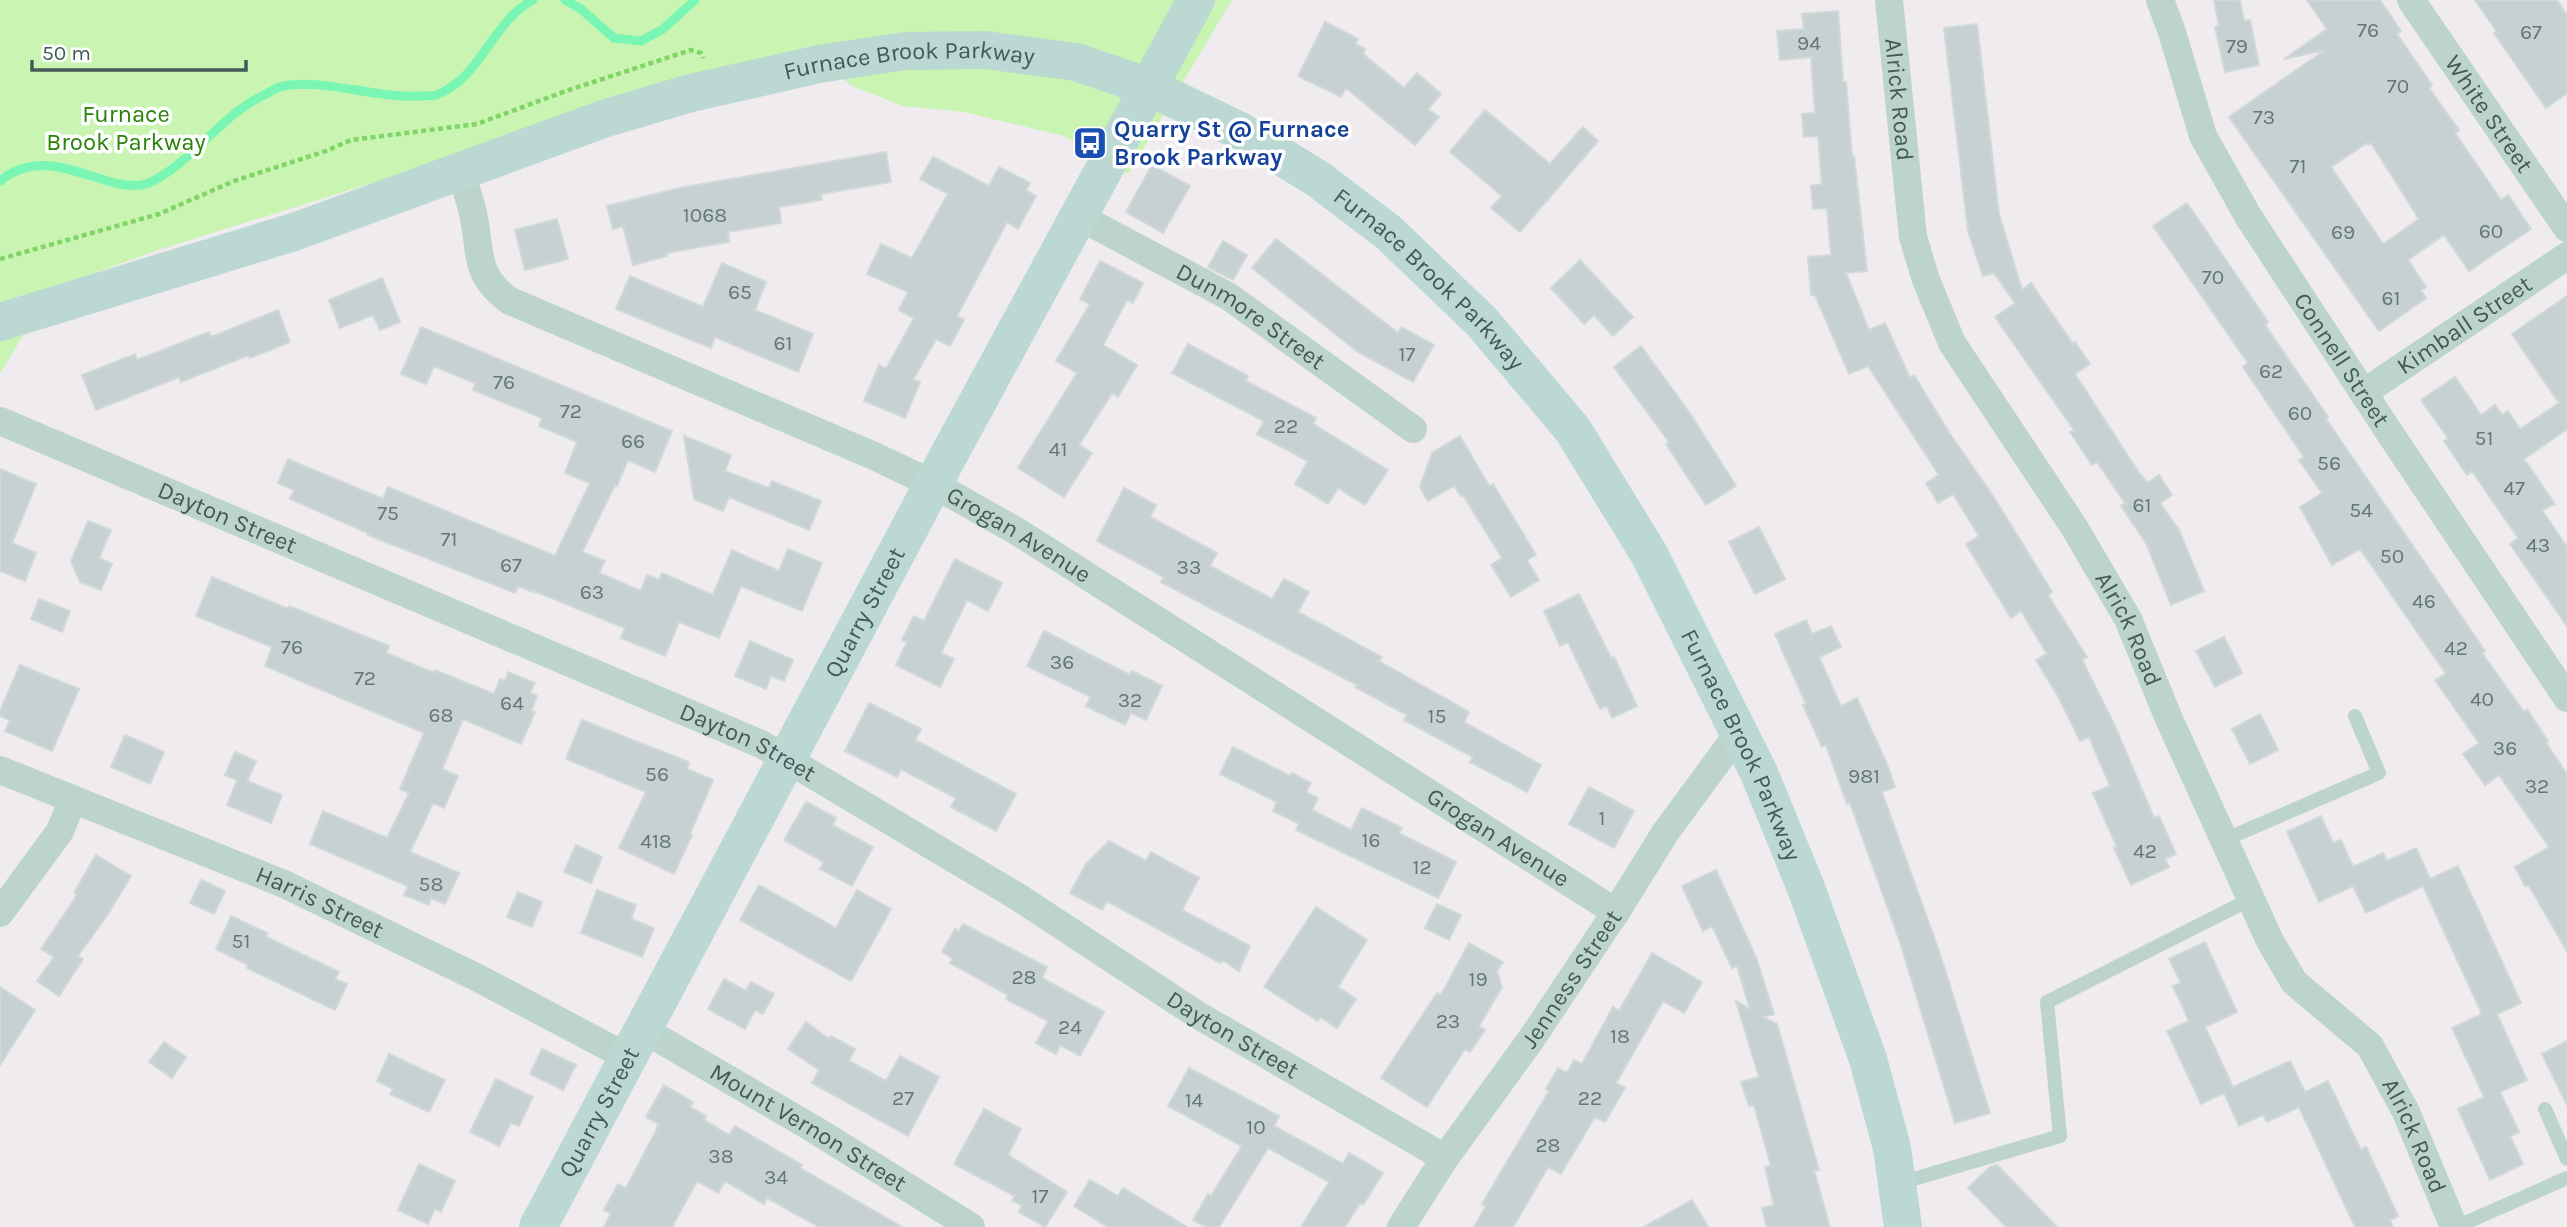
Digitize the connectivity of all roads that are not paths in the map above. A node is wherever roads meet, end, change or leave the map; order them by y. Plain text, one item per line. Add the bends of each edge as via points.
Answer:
1 (1196, 0) edge
2 (1889, 0) edge
3 (2160, 0) edge
4 (2411, 0) edge
5 (1149, 87) junction
6 (460, 170) junction
7 (1078, 216) junction
8 (2567, 228) edge
9 (2567, 256) edge
10 (0, 322) edge
11 (2363, 393) junction
12 (0, 421) edge
13 (1413, 429) dead end
14 (933, 484) junction
15 (2567, 698) edge
16 (2355, 716) dead end
17 (1740, 731) junction
18 (788, 758) junction
19 (0, 770) edge
20 (73, 799) junction
21 (2226, 839) junction
22 (2251, 899) junction
23 (1616, 912) junction
24 (0, 913) edge
25 (637, 1044) junction
26 (2545, 1109) dead end
27 (1444, 1158) junction
28 (2567, 1159) edge
29 (2567, 1178) edge
30 (1897, 1184) junction
31 (538, 1227) edge
32 (971, 1227) edge
33 (1401, 1227) edge
34 (1903, 1227) edge
35 (2455, 1227) edge

1 - 5 main road, Quarry Street
2 - 21 street, Alrick Road via 1913,237 1926,280 1952,343 2074,527 2128,619
3 - 11 street, Connell Street via 2203,136 2272,255
4 - 8 street, White Street
5 - 6 main road, Furnace Brook Parkway via 1076,62 1017,53 905,51 712,88 606,118
5 - 7 main road, Quarry Street
5 - 17 main road, Furnace Brook Parkway via 1240,131 1318,179 1388,232 1482,322 1573,430 1649,554
6 - 10 main road, Furnace Brook Parkway via 294,232
6 - 14 street, Grogan Avenue via 472,208 482,270 510,301
7 - 13 street, Dunmore Street via 1228,296
7 - 14 main road, Quarry Street
9 - 11 street, Kimball Street
11 - 15 street, Connell Street
12 - 18 street, Dayton Street via 741,734
14 - 18 main road, Quarry Street
14 - 23 street, Grogan Avenue via 1018,532
16 - 21 lane via 2379,773
17 - 23 street, Jenness Street via 1665,833
17 - 30 main road, Furnace Brook Parkway via 1868,1059
18 - 25 main road, Quarry Street
18 - 27 street, Dayton Street via 1018,897 1196,1014
19 - 20 street, Harris Street
20 - 24 street via 60,831
20 - 25 street, Harris Street via 284,884 478,978
21 - 22 street, Alrick Road
22 - 30 lane via 2047,1002 2060,1136
22 - 35 street, Alrick Road via 2294,982 2370,1046 2406,1112
23 - 27 street, Jenness Street
25 - 31 main road, Quarry Street
25 - 32 street, Mount Vernon Street via 812,1128
26 - 28 lane
27 - 33 street, Jenness Street
29 - 35 lane
30 - 34 main road, Furnace Brook Parkway

